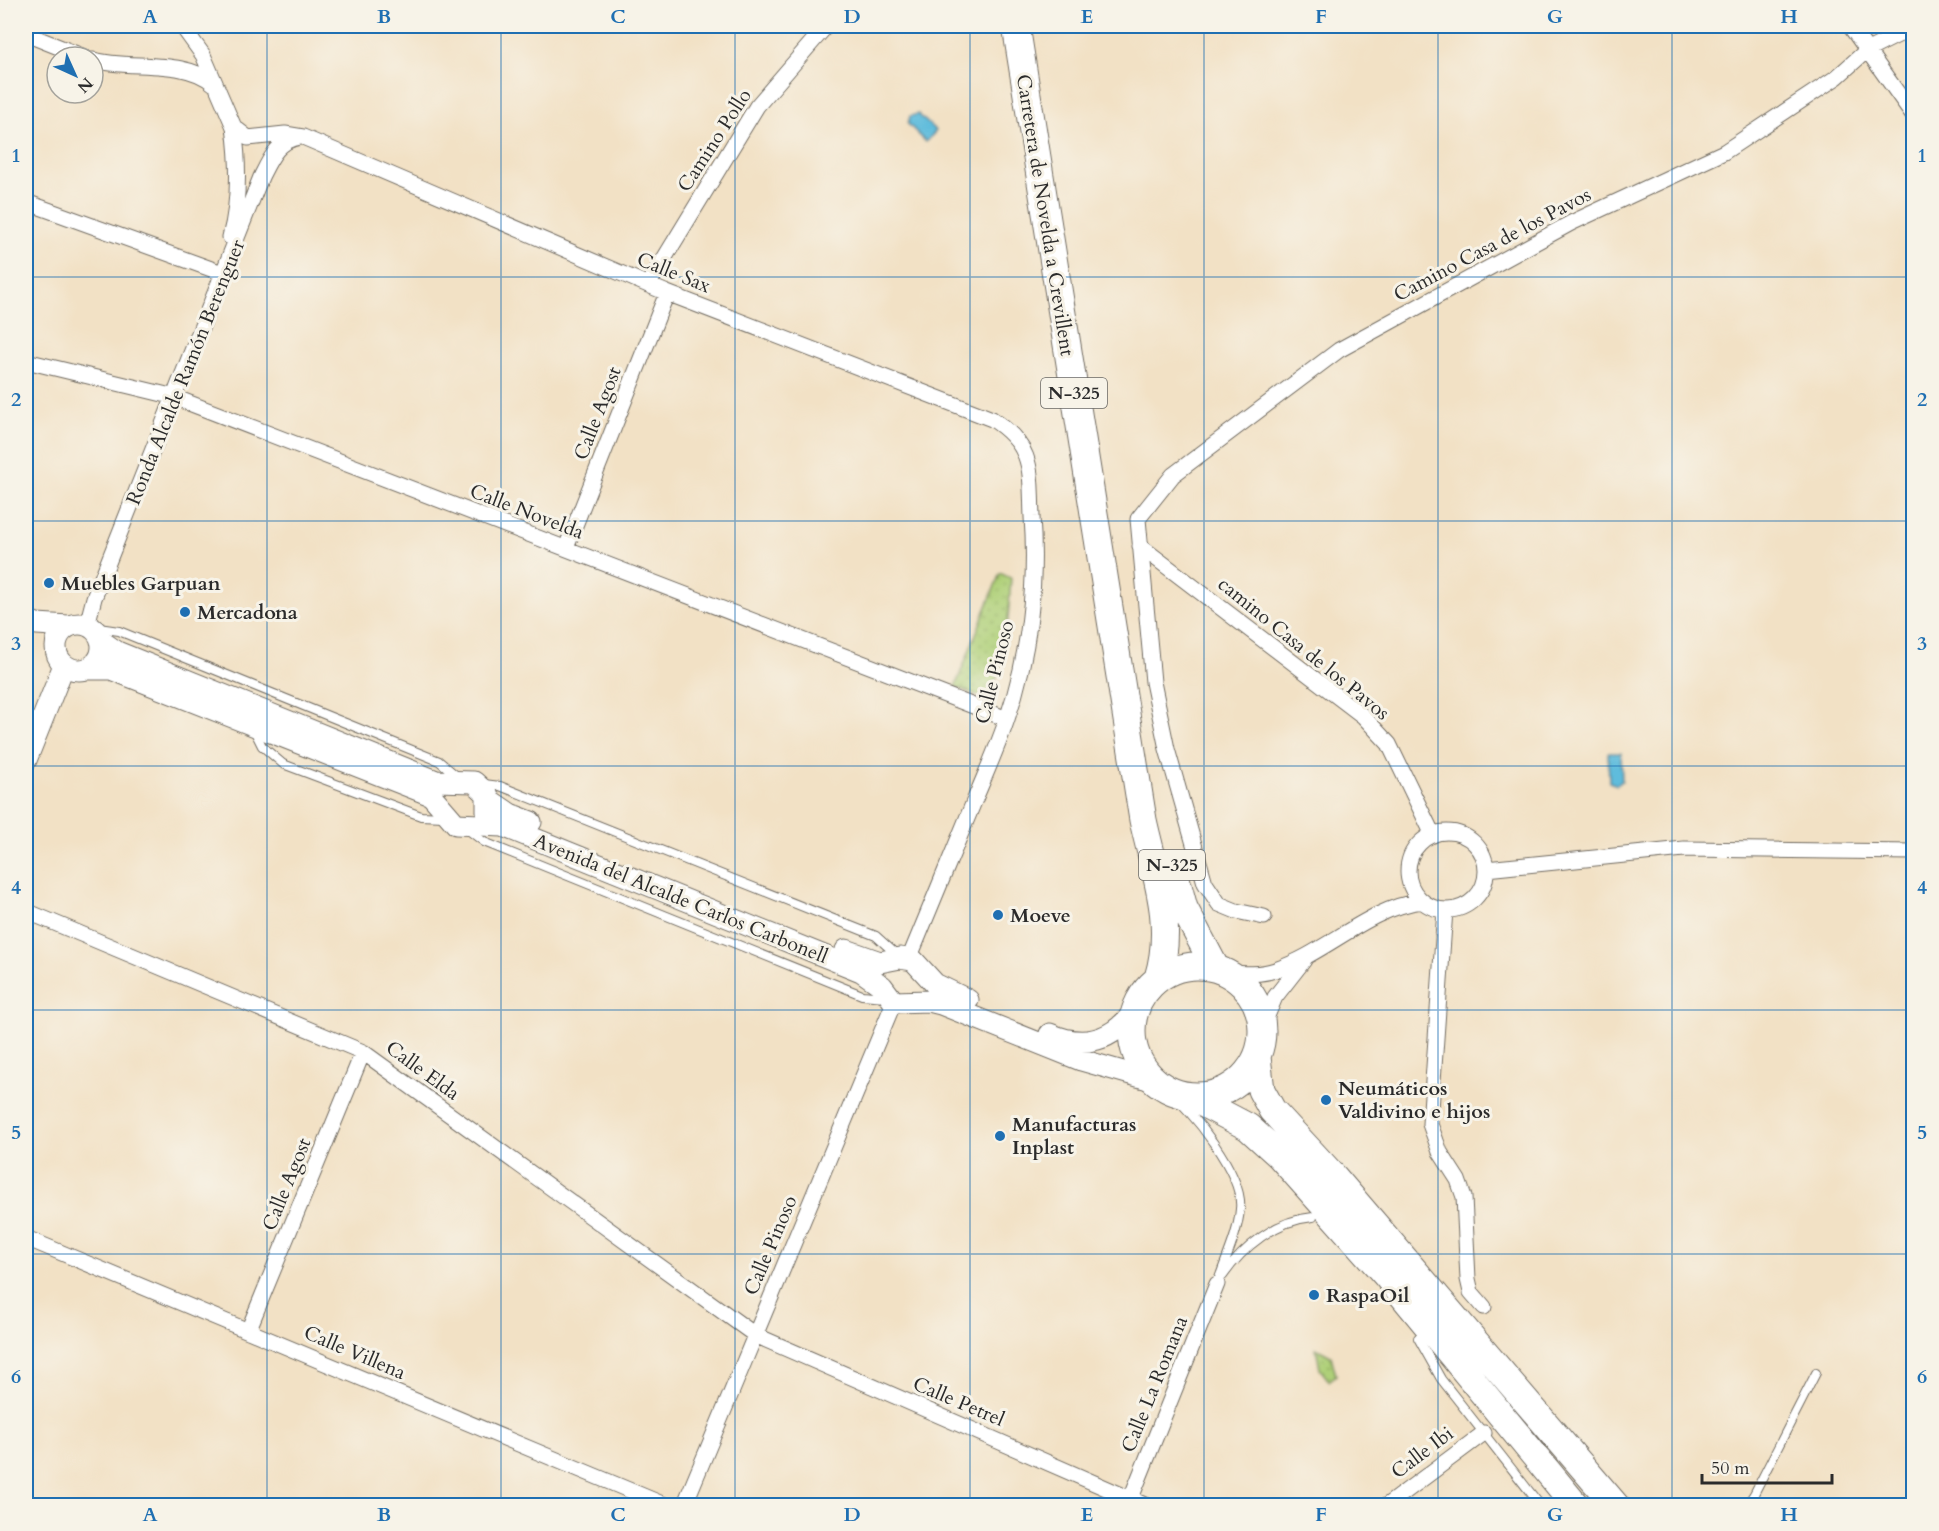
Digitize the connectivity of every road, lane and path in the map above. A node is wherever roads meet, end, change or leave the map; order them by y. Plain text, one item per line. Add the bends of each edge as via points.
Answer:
1 (182, 26) edge
2 (826, 26) edge
3 (1016, 26) edge
4 (1850, 26) edge
5 (1914, 27) edge
6 (26, 34) edge
7 (54, 45) edge
8 (1866, 51) junction
9 (105, 62) edge
10 (217, 87) junction
11 (1914, 116) edge
12 (234, 127) junction
13 (303, 137) junction
14 (26, 202) edge
15 (221, 272) junction
16 (648, 285) junction
17 (667, 293) junction
18 (26, 361) edge
19 (171, 396) junction
20 (1025, 450) joint
21 (1140, 546) junction
22 (566, 548) junction
23 (26, 620) edge
24 (84, 629) junction
25 (26, 632) edge
26 (60, 658) junction
27 (88, 669) junction
28 (1007, 719) junction
29 (26, 760) edge
30 (1135, 760) junction
31 (472, 787) junction
32 (458, 819) junction
33 (1433, 835) junction
34 (1914, 852) edge
35 (1486, 869) junction
36 (1408, 879) junction
37 (1422, 902) junction
38 (1445, 910) junction
39 (26, 911) edge
40 (1379, 914) junction
41 (1264, 916) dead end
42 (1313, 952) junction
43 (902, 959) junction
44 (1222, 970) junction
45 (925, 975) junction
46 (1158, 978) junction
47 (895, 997) junction
48 (1135, 1010) junction
49 (1264, 1023) junction
50 (363, 1052) junction
51 (1257, 1057) junction
52 (1160, 1085) junction
53 (1191, 1097) junction
54 (1313, 1217) dead end
55 (26, 1238) edge
56 (1217, 1284) junction
57 (1484, 1307) dead end
58 (248, 1331) junction
59 (755, 1335) junction
60 (1418, 1338) dead end
61 (1816, 1373) dead end
62 (1484, 1433) junction
63 (1131, 1498) junction
64 (667, 1506) edge
65 (684, 1506) edge
66 (1147, 1506) edge
67 (1386, 1506) edge
68 (1541, 1506) edge
69 (1576, 1506) edge
70 (1616, 1506) edge
71 (1746, 1506) edge

1 - 10 street, Ronda Alcalde Ramón Berenguer
2 - 16 street, Camino Pollo via 758,106
3 - 30 highway, Carretera de Novelda a Crevillent / N-325
4 - 8 street
5 - 8 street, Camino Casa de los Pavos
6 - 7 street
8 - 11 street
8 - 21 street, Camino Casa de los Pavos via 1838,77 1724,152 1571,223 1339,350 1173,475 1137,519
9 - 10 street via 184,69 206,76
10 - 12 street, Ronda Alcalde Ramón Berenguer
12 - 13 street, Calle Sax via 248,138 285,134
12 - 15 street, Ronda Alcalde Ramón Berenguer via 237,204
13 - 15 street, Ronda Alcalde Ramón Berenguer via 290,139 269,160
13 - 16 street, Calle Sax
14 - 15 street
15 - 19 street, Ronda Alcalde Ramón Berenguer
16 - 17 street, Calle Sax
17 - 20 street, Calle Sax via 992,419 1012,432
17 - 22 street, Calle Agost
18 - 19 street, Calle Novelda
19 - 22 street, Calle Novelda
19 - 24 street, Ronda Alcalde Ramón Berenguer
20 - 28 street, Calle Pinoso via 1030,476 1034,574 1029,619
21 - 33 street, camino Casa de los Pavos via 1363,716 1389,744
21 - 41 street, Camino Casa de los Pavos via 1153,682 1167,749 1205,883 1219,904
22 - 28 street, Calle Novelda
23 - 24 main road, Avenida del Alcalde Carlos Carbonell
24 - 26 main road via 58,637
24 - 27 main road via 100,656
24 - 31 main road, Avenida del Alcalde Carlos Carbonell via 117,652 436,781
25 - 26 main road
26 - 27 main road via 78,670
26 - 29 main road
27 - 32 main road, Avenida del Alcalde Carlos Carbonell via 111,669 431,795
28 - 43 street, Calle Pinoso
30 - 44 highway, N-325 via 1184,908
30 - 46 highway, N-325 via 1143,820 1164,905 1167,937
31 - 32 main road via 447,792
31 - 32 main road via 486,814
31 - 43 main road, Avenida del Alcalde Carlos Carbonell via 510,814 868,959
32 - 47 main road, Avenida del Alcalde Carlos Carbonell via 503,826 861,971
33 - 35 street via 1462,835 1474,843
33 - 36 street via 1412,852
34 - 35 street via 1684,849
35 - 38 street via 1484,882 1470,903
36 - 37 street
36 - 40 street
37 - 38 street
37 - 40 street via 1403,904
38 - 57 street via 1430,1124 1464,1197 1468,1279 1471,1293
39 - 50 street, Calle Elda
40 - 42 street
42 - 44 street via 1276,970 1254,974
42 - 49 street via 1275,997
43 - 45 main road via 918,963
43 - 47 main road via 883,971
44 - 46 highway, N-325 via 1185,967
44 - 49 highway, N-325 via 1246,987
45 - 47 main road via 924,989
45 - 48 main road via 945,991 1074,1042 1091,1042 1110,1035
46 - 48 highway, N-325 via 1144,992
47 - 52 main road, Avenida del Alcalde Carlos Carbonell via 941,1004 1082,1060
47 - 59 street, Calle Pinoso
48 - 52 highway, N-325 via 1131,1029 1134,1049 1142,1067
49 - 51 highway
50 - 58 street, Calle Agost
50 - 59 street, Calle Elda
51 - 53 highway via 1236,1083
51 - 70 highway via 1261,1090 1272,1110 1435,1292
52 - 53 highway
52 - 56 lane via 1188,1109 1238,1189 1241,1207
53 - 69 highway via 1248,1127 1280,1156 1386,1275
54 - 56 lane via 1286,1224 1251,1244 1238,1254
55 - 58 street, Calle Villena
56 - 63 street, Calle La Romana
58 - 64 street, Calle Villena
59 - 63 street, Calle Petrel
59 - 65 street, Calle Pinoso
60 - 62 lane via 1441,1379
61 - 71 lane
62 - 67 street, Calle Ibi
62 - 68 lane
63 - 66 street, Calle Petrel

